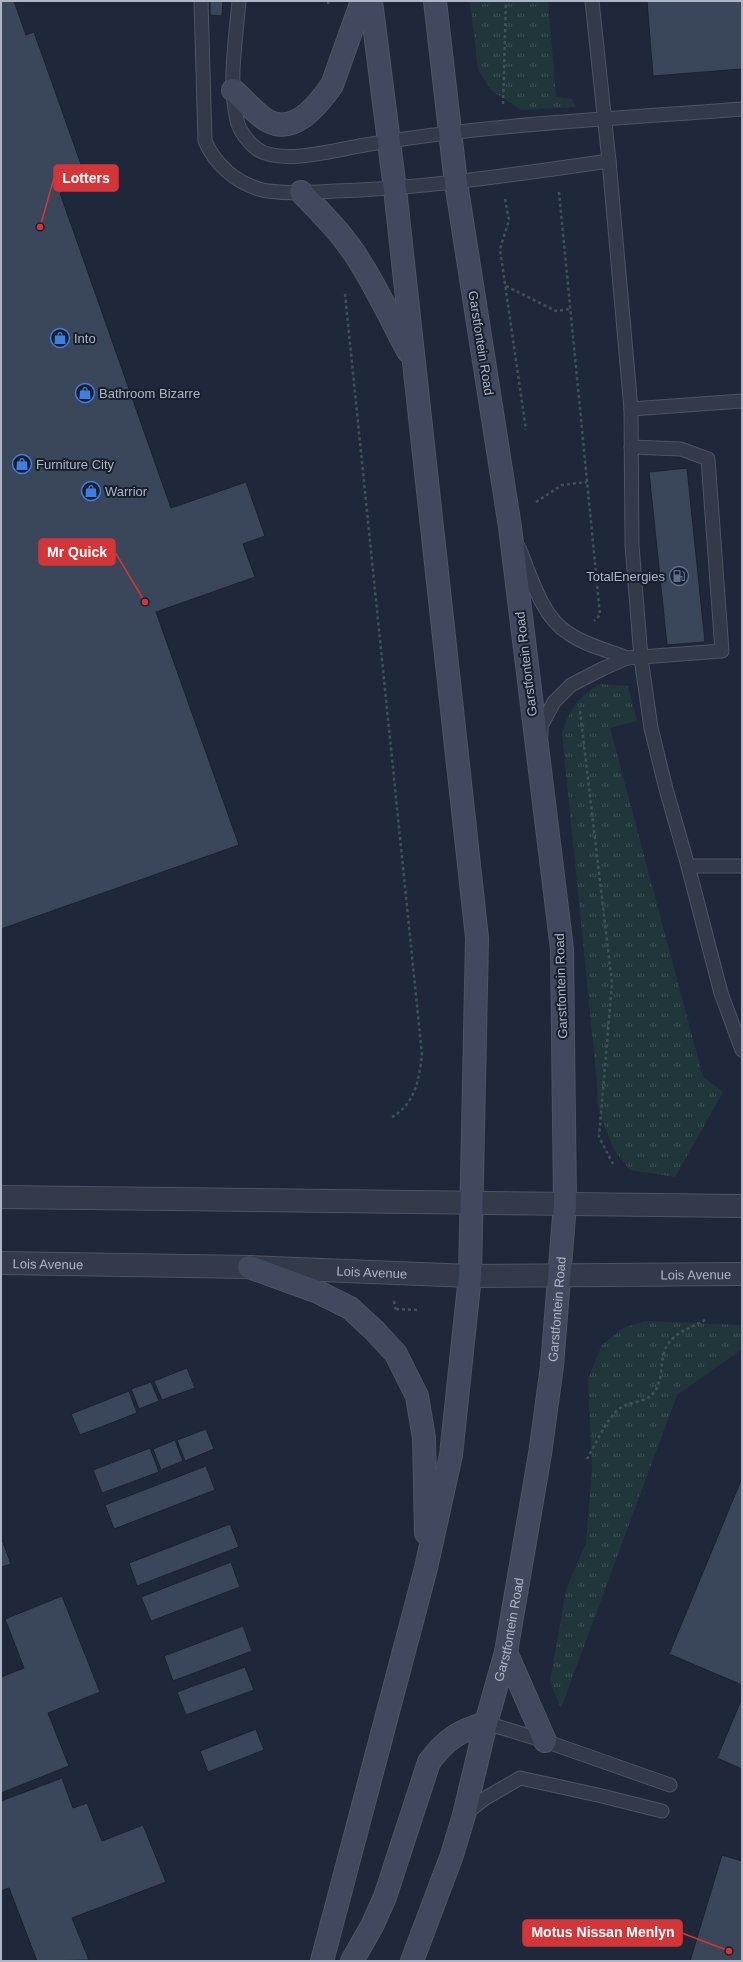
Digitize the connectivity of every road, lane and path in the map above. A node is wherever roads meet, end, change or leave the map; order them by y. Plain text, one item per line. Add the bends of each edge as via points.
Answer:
1 (201, 1) edge
2 (239, 1) edge
3 (362, 1) edge
4 (371, 1) edge
5 (435, 1) edge
6 (506, 1) edge
7 (592, 1) edge
8 (233, 90) junction
9 (742, 109) edge
10 (604, 118) junction
11 (502, 128) junction
12 (450, 133) junction
13 (388, 141) junction
14 (609, 161) junction
15 (501, 176) junction
16 (456, 182) junction
17 (395, 189) junction
18 (301, 192) junction
19 (505, 286) junction
20 (344, 290) dead end
21 (570, 308) dead end
22 (413, 361) junction
23 (742, 401) edge
24 (631, 409) junction
25 (526, 432) dead end
26 (631, 447) junction
27 (587, 482) dead end
28 (535, 494) dead end
29 (536, 502) junction
30 (537, 509) dead end
31 (510, 527) junction
32 (627, 658) junction
33 (641, 658) junction
34 (540, 778) junction
35 (688, 866) junction
36 (742, 866) edge
37 (742, 1050) edge
38 (392, 1117) dead end
39 (1, 1197) edge
40 (471, 1202) junction
41 (565, 1204) junction
42 (742, 1206) edge
43 (1, 1263) edge
44 (249, 1267) junction
45 (742, 1274) edge
46 (470, 1276) junction
47 (559, 1276) junction
48 (396, 1309) dead end
49 (417, 1310) dead end
50 (705, 1320) dead end
51 (587, 1460) dead end
52 (426, 1568) junction
53 (506, 1652) junction
54 (486, 1723) junction
55 (545, 1741) junction
56 (670, 1785) dead end
57 (662, 1811) dead end
58 (464, 1815) junction
59 (322, 1961) edge
60 (352, 1961) edge
61 (412, 1961) edge

1 - 18 lane via 205,141 211,155 220,166 261,190
2 - 8 lane
3 - 8 main road via 332,85 324,97 302,118 294,123 283,124 267,121
4 - 13 main road
5 - 12 main road, Garstfontein Road
6 - 11 path
7 - 10 lane
8 - 13 lane via 237,121 241,130 258,150 266,154 276,156 322,152
9 - 10 lane
10 - 11 lane
10 - 14 lane
11 - 12 lane
12 - 13 lane
12 - 16 main road, Garstfontein Road
13 - 17 main road
14 - 15 lane
14 - 24 lane
15 - 16 lane
15 - 19 path via 509,220 500,248
16 - 17 lane
16 - 31 main road, Garstfontein Road
17 - 18 lane
17 - 22 main road
18 - 22 main road via 350,247
19 - 21 path via 556,311
19 - 25 path
20 - 38 path via 422,1055 419,1078 411,1099 402,1111
22 - 40 main road via 477,938
23 - 24 lane
24 - 26 lane
26 - 33 lane via 632,546
26 - 33 lane via 681,449 708,459 722,651
27 - 29 path via 562,485
28 - 29 path
29 - 30 path
31 - 32 lane via 542,601 560,627 576,638
31 - 34 main road, Garstfontein Road
32 - 33 lane
32 - 34 lane via 571,685 554,702 541,726
33 - 35 lane via 652,728
34 - 41 main road, Garstfontein Road via 562,949
35 - 36 lane
35 - 37 lane via 721,993
39 - 40 street
40 - 41 street
40 - 46 main road
41 - 42 street
41 - 47 main road, Garstfontein Road
43 - 44 street, Lois Avenue
44 - 46 street, Lois Avenue
44 - 52 main road via 318,1292 350,1308 396,1354 417,1396 424,1438
45 - 47 street, Lois Avenue
46 - 47 street, Lois Avenue
46 - 52 main road via 451,1455
47 - 53 main road, Garstfontein Road via 552,1366 540,1454
48 - 49 path
50 - 51 path via 673,1336 663,1351 661,1374 655,1391 646,1398 621,1407 614,1414
52 - 59 main road
53 - 54 main road, Garstfontein Road
53 - 55 main road
54 - 55 lane
54 - 58 main road, Garstfontein Road
54 - 60 main road via 465,1729 452,1737 441,1745 429,1762 385,1898
55 - 56 lane
57 - 58 lane via 520,1778 484,1798
58 - 61 main road, Garstfontein Road via 452,1855

